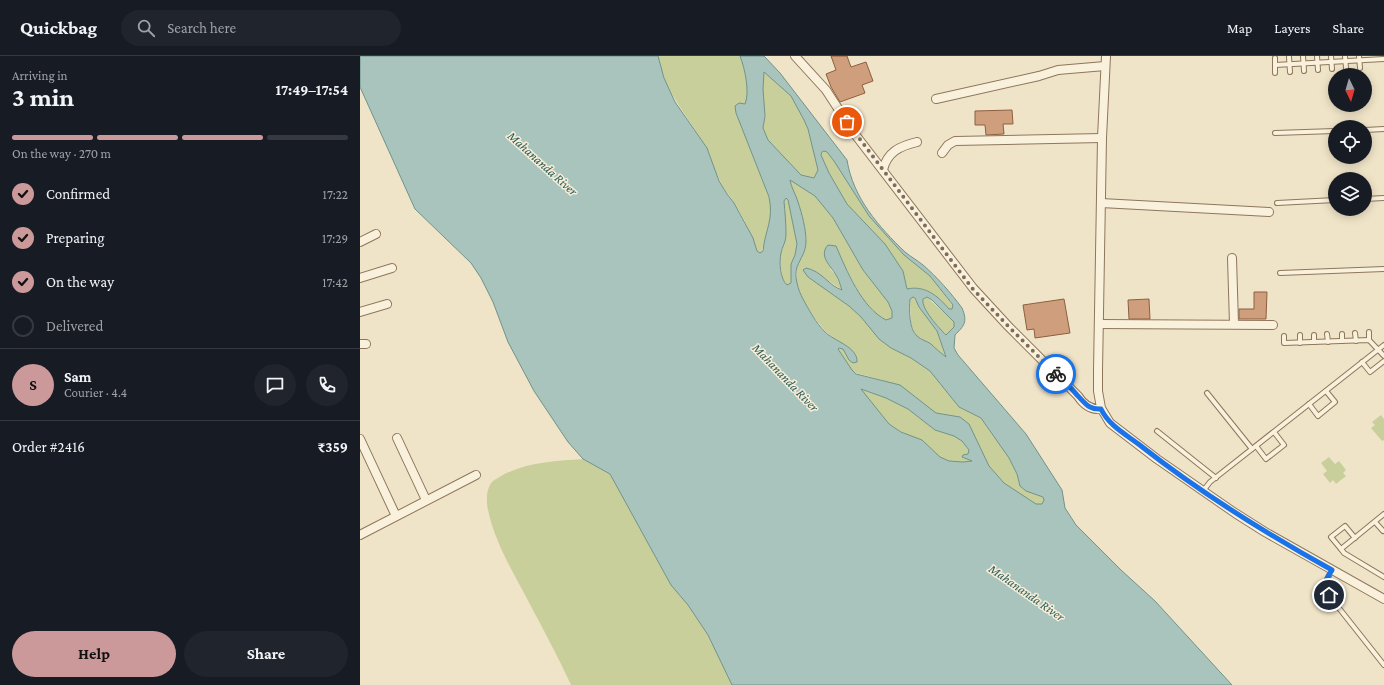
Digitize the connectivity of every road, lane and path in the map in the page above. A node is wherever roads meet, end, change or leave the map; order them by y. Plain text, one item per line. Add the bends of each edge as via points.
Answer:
1 (795, 56) edge
2 (1106, 56) edge
3 (1303, 56) edge
4 (1317, 56) edge
5 (1331, 56) edge
6 (1345, 56) edge
7 (1289, 57) dead end
8 (1275, 58) dead end
9 (1359, 58) edge
10 (1384, 59) edge
11 (1345, 61) junction
12 (1331, 62) junction
13 (1317, 63) junction
14 (1289, 64) junction
15 (1303, 64) junction
16 (1275, 65) junction
17 (1106, 66) junction
18 (1332, 68) edge
19 (1346, 68) dead end
20 (1360, 68) dead end
21 (1318, 70) dead end
22 (1304, 71) dead end
23 (1290, 72) dead end
24 (1276, 73) dead end
25 (936, 99) dead end
26 (1384, 129) edge
27 (1372, 130) edge
28 (1328, 131) edge
29 (1275, 133) dead end
30 (1102, 138) junction
31 (917, 142) dead end
32 (942, 153) dead end
33 (883, 170) junction
34 (1384, 198) edge
35 (1372, 199) edge
36 (1328, 200) edge
37 (1102, 203) junction
38 (1277, 203) dead end
39 (1269, 212) dead end
40 (376, 234) dead end
41 (360, 242) edge
42 (1232, 258) dead end
43 (392, 268) dead end
44 (1384, 270) edge
45 (1280, 273) dead end
46 (360, 278) edge
47 (387, 304) dead end
48 (360, 312) edge
49 (1099, 324) junction
50 (1234, 324) junction
51 (1273, 325) dead end
52 (1369, 332) dead end
53 (1355, 333) dead end
54 (1327, 334) dead end
55 (1342, 334) dead end
56 (1300, 335) dead end
57 (1314, 335) dead end
58 (1284, 336) dead end
59 (1356, 340) junction
60 (1369, 340) junction
61 (1342, 341) junction
62 (1314, 342) junction
63 (1328, 342) junction
64 (1300, 343) junction
65 (1384, 344) edge
66 (1378, 349) junction
67 (1384, 356) edge
68 (1384, 361) edge
69 (1362, 362) junction
70 (1326, 391) junction
71 (1207, 393) dead end
72 (1308, 404) junction
73 (1101, 409) junction
74 (1157, 431) dead end
75 (1274, 432) junction
76 (397, 438) dead end
77 (360, 439) edge
78 (1254, 448) junction
79 (476, 475) dead end
80 (1216, 478) junction
81 (1203, 491) junction
82 (426, 500) junction
83 (1384, 514) edge
84 (396, 516) junction
85 (1375, 522) junction
86 (1383, 531) dead end
87 (360, 535) edge
88 (1355, 538) junction
89 (1341, 549) junction
90 (1332, 570) junction
91 (1384, 577) edge
92 (1384, 599) edge
93 (1384, 665) edge

1 - 33 street via 826,90 854,133
2 - 17 street
3 - 15 lane
4 - 13 lane
5 - 12 lane
6 - 11 lane
7 - 14 lane
8 - 16 lane
9 - 10 lane
9 - 11 lane
9 - 20 lane
11 - 12 lane
11 - 19 lane
12 - 13 lane
12 - 18 lane
13 - 15 lane
13 - 21 lane
14 - 15 lane
14 - 16 lane
14 - 23 lane
15 - 22 lane
16 - 24 lane
17 - 25 street via 1058,70
17 - 30 street
26 - 27 lane
28 - 29 lane
30 - 32 street via 955,141
30 - 37 street
31 - 33 street via 890,154
33 - 73 street via 972,288 1083,403 1096,410
34 - 35 lane
36 - 38 lane
37 - 39 street
37 - 49 street
40 - 41 street
42 - 50 street
43 - 46 street
44 - 45 lane
47 - 48 street
49 - 50 street
49 - 73 street via 1098,391
50 - 51 street
52 - 60 lane
53 - 59 lane
54 - 63 lane
55 - 61 lane
56 - 64 lane
57 - 62 lane
58 - 64 lane via 1284,343
59 - 60 lane
59 - 61 lane
60 - 66 lane
61 - 63 lane
62 - 63 lane
62 - 64 lane
65 - 66 lane
66 - 67 lane
66 - 69 lane
68 - 69 lane via 1370,372
69 - 70 lane
70 - 72 lane
70 - 72 lane via 1335,402 1318,416
71 - 78 lane
72 - 75 lane
73 - 81 street via 1110,423
74 - 80 lane
75 - 78 lane
75 - 78 lane via 1284,445 1266,459
76 - 82 street
77 - 84 street
78 - 80 lane
79 - 82 street
80 - 81 lane
81 - 90 street via 1265,532
82 - 84 street
83 - 85 lane
84 - 87 street
85 - 86 lane
85 - 88 lane
88 - 89 lane
88 - 89 lane via 1345,526 1331,537
89 - 91 lane
90 - 92 street
90 - 93 lane via 1325,583 1327,593

